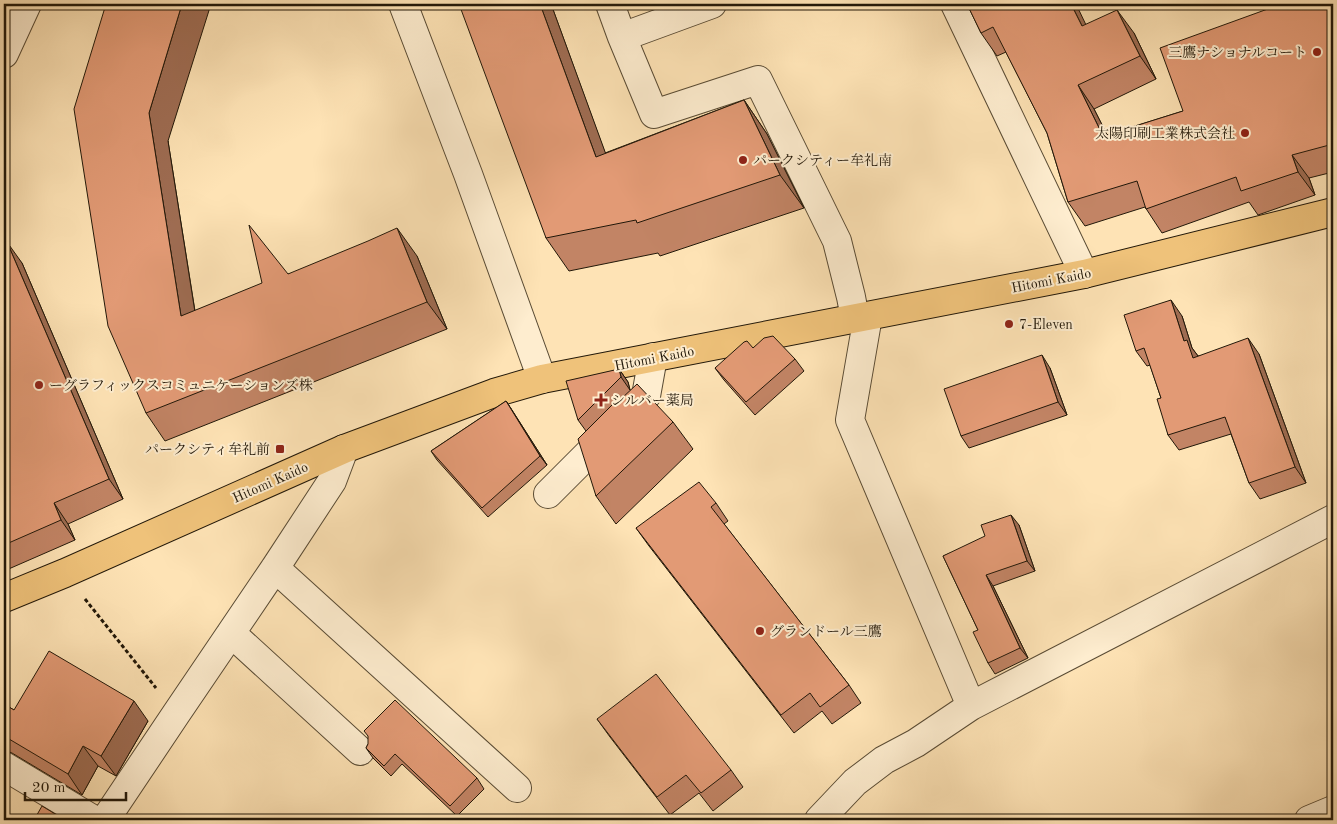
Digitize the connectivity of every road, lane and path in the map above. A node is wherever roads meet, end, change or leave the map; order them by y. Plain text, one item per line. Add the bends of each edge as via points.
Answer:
1 (27, 4) edge
2 (403, 4) edge
3 (610, 4) edge
4 (712, 4) edge
5 (955, 4) edge
6 (622, 38) junction
7 (4, 54) edge
8 (1333, 212) edge
9 (1084, 274) junction
10 (861, 317) junction
11 (654, 358) junction
12 (542, 379) junction
13 (344, 449) junction
14 (548, 494) dead end
15 (1333, 519) edge
16 (275, 568) junction
17 (65, 573) junction
18 (4, 598) edge
19 (231, 633) junction
20 (971, 706) junction
21 (176, 714) junction
22 (360, 751) dead end
23 (4, 766) edge
24 (517, 788) dead end
25 (1333, 810) edge
26 (94, 820) edge
27 (105, 820) edge
28 (819, 820) edge
29 (1309, 820) edge

1 - 7 street
2 - 12 street
3 - 6 street
4 - 6 street
5 - 9 street
6 - 10 street via 654,114 758,80 836,241 851,297
8 - 9 main road, Hitomi Kaido
9 - 10 main road, Hitomi Kaido
10 - 11 main road, Hitomi Kaido
10 - 20 street via 850,420
11 - 12 main road, Hitomi Kaido
11 - 14 street via 646,396
12 - 13 main road, Hitomi Kaido via 494,393
13 - 16 street via 332,482
13 - 17 main road, Hitomi Kaido
15 - 20 street
16 - 19 street
16 - 24 street
17 - 18 main road, Hitomi Kaido
17 - 21 path
19 - 21 street
19 - 22 street
20 - 28 street via 876,765
21 - 27 street
23 - 26 street
25 - 29 street

